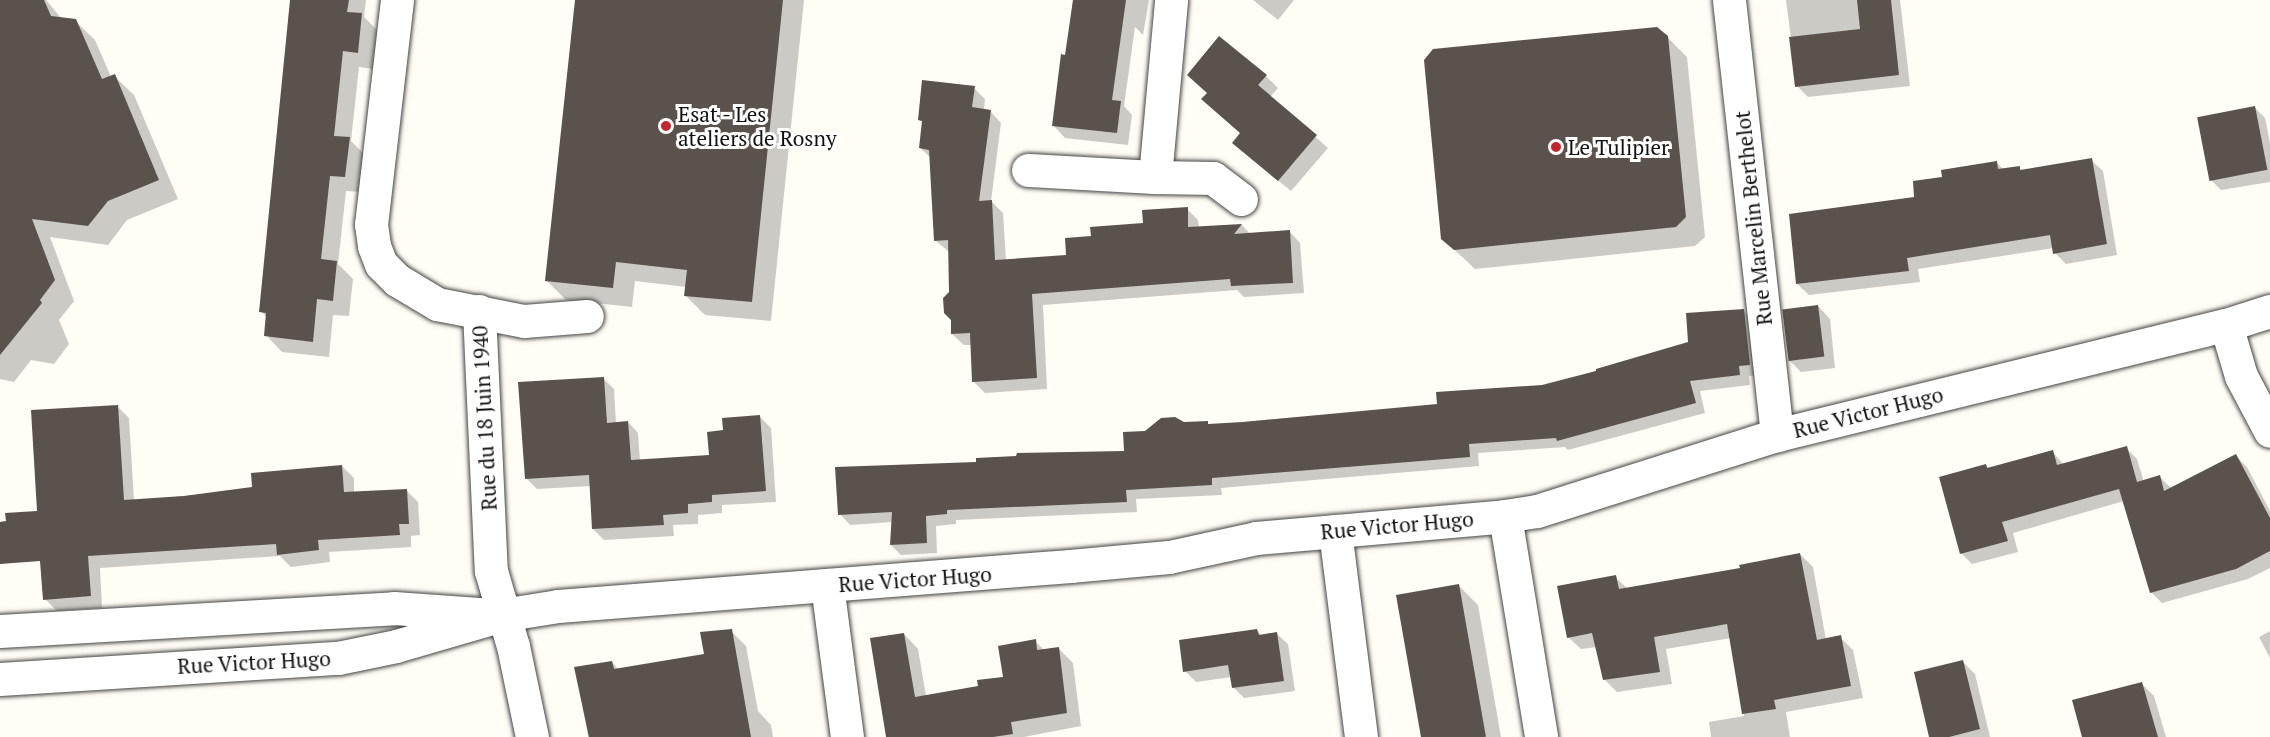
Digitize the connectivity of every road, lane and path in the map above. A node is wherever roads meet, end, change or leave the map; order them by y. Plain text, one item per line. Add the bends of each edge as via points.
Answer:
1 (396, 0) edge
2 (1171, 0) edge
3 (1729, 0) edge
4 (1028, 170) dead end
5 (1155, 177) junction
6 (1240, 199) dead end
7 (479, 311) junction
8 (2270, 311) edge
9 (587, 316) dead end
10 (2226, 325) junction
11 (2270, 430) edge
12 (1777, 435) junction
13 (1505, 516) junction
14 (1335, 531) junction
15 (827, 585) junction
16 (502, 615) junction
17 (0, 631) edge
18 (0, 679) edge
19 (532, 737) edge
20 (847, 737) edge
21 (1361, 737) edge
22 (1540, 737) edge

1 - 7 street, Rue du 18 Juin 1940 via 371,224 374,246 381,264 422,296 437,304
2 - 5 street
3 - 12 street, Rue Marcelin Berthelot
4 - 5 street
5 - 6 street via 1213,178
7 - 9 street via 524,321
7 - 16 street, Rue du 18 Juin 1940 via 491,571
8 - 10 street, Rue Victor Hugo
10 - 11 street via 2241,376
10 - 12 street, Rue Victor Hugo
12 - 13 street, Rue Victor Hugo via 1537,511
13 - 14 street, Rue Victor Hugo
13 - 22 street
14 - 15 street, Rue Victor Hugo via 1256,538 1169,557
14 - 21 street
15 - 16 street, Rue Victor Hugo via 558,606
15 - 20 street
16 - 17 street, Rue Victor Hugo via 394,608
16 - 18 street, Rue Victor Hugo via 396,646 338,658
16 - 19 street, Rue du 18 Juin 1940 via 513,646

